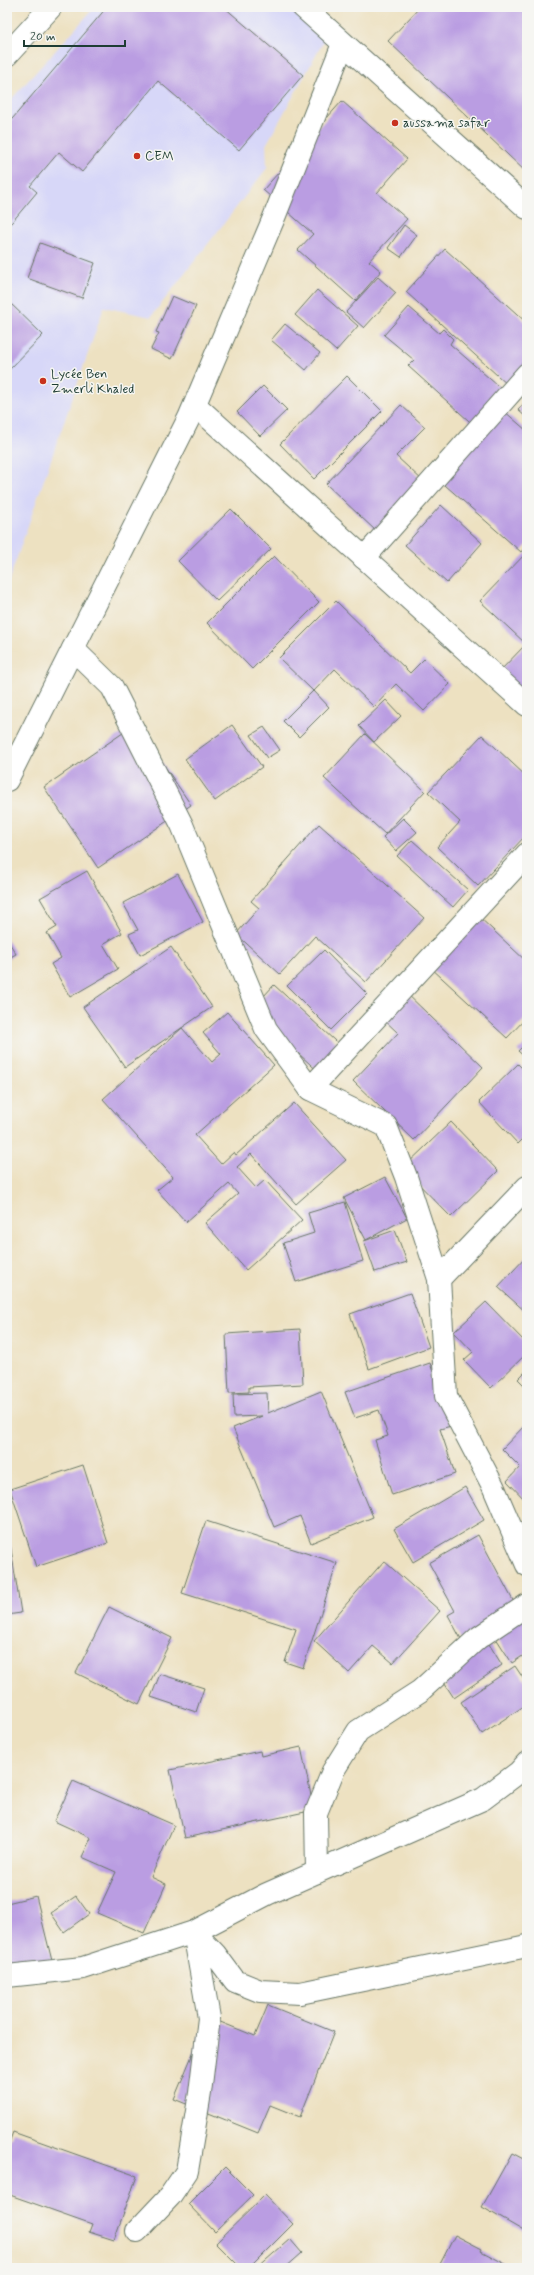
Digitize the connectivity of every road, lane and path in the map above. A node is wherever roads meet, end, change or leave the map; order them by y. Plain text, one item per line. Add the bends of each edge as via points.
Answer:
1 (51, 7) edge
2 (303, 7) edge
3 (343, 44) junction
4 (7, 55) edge
5 (527, 208) edge
6 (527, 374) edge
7 (195, 405) junction
8 (364, 558) junction
9 (73, 649) junction
10 (527, 705) edge
11 (7, 780) edge
12 (527, 854) edge
13 (310, 1089) junction
14 (527, 1187) edge
15 (439, 1279) junction
16 (527, 1566) edge
17 (527, 1604) edge
18 (527, 1763) edge
19 (317, 1872) junction
20 (194, 1932) junction
21 (527, 1946) edge
22 (7, 1976) edge
23 (138, 2231) dead end

1 - 4 street
2 - 3 street
3 - 5 street
3 - 7 street
6 - 8 street
7 - 8 street
7 - 9 street
8 - 10 street
9 - 11 street
9 - 13 street via 112,687 182,825 266,1030
12 - 13 street
13 - 15 street via 386,1126 406,1177
14 - 15 street
15 - 16 street via 446,1396 493,1486
17 - 19 street via 478,1638 420,1691 358,1731 333,1772 316,1813
18 - 19 street via 483,1800
19 - 20 street via 267,1894
20 - 21 street via 235,1981 260,1991 300,1993
20 - 22 street via 83,1968
20 - 23 street via 209,2018 187,2171 170,2196

